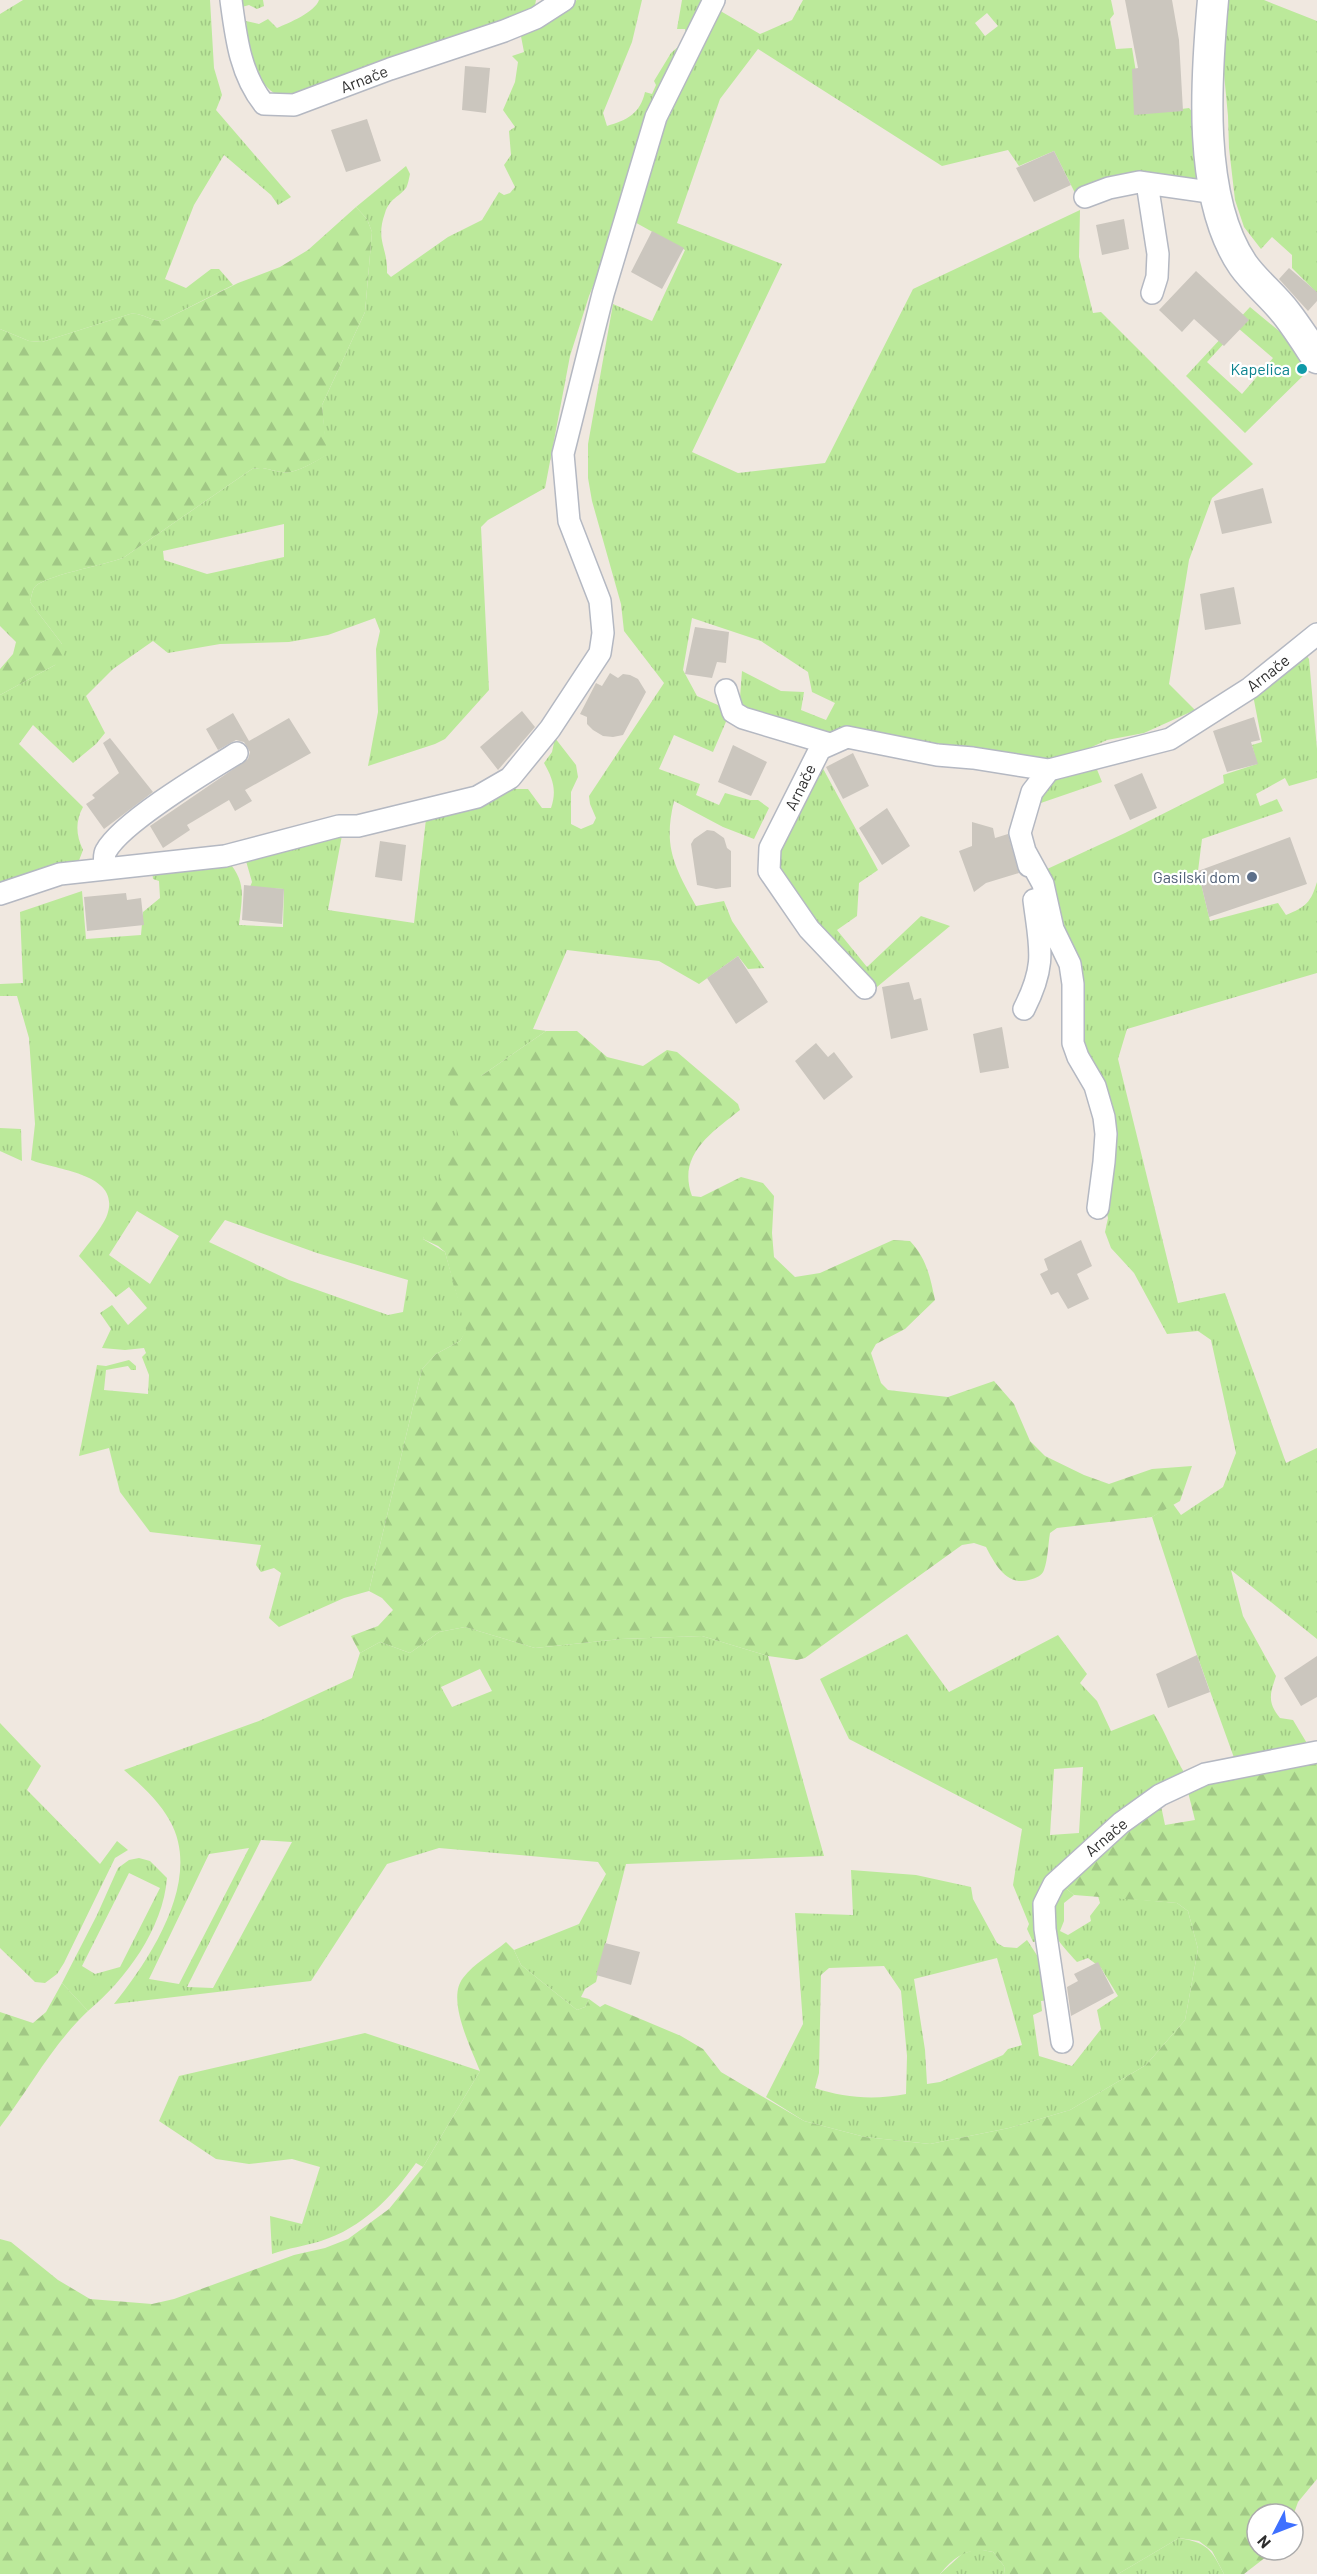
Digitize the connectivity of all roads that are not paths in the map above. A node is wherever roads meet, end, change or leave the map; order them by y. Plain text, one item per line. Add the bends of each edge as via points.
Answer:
1 (231, 0) edge
2 (564, 0) edge
3 (714, 0) edge
4 (1211, 5) edge
5 (1147, 183) junction
6 (1216, 193) junction
7 (1085, 197) dead end
8 (1152, 293) dead end
9 (1312, 343) edge
10 (1317, 634) edge
11 (726, 690) dead end
12 (830, 744) junction
13 (237, 753) dead end
14 (1049, 770) junction
15 (1026, 852) junction
16 (105, 869) junction
17 (0, 894) edge
18 (865, 988) dead end
19 (1024, 1009) dead end
20 (1098, 1208) dead end
21 (1317, 1752) edge
22 (1062, 2042) dead end

1 - 2 street, Arnače via 250,87 264,104 294,105 504,31 536,18
3 - 16 street via 656,117 603,294 563,454 569,521 600,601 603,633 600,653 550,729 510,778 477,797 358,826 339,826 225,856
4 - 6 street via 1208,120
5 - 6 street
5 - 7 street via 1109,188
5 - 8 street via 1158,254
6 - 9 street via 1226,229 1243,264
10 - 14 street, Arnače via 1250,688 1170,739
11 - 12 street via 733,712 743,718
12 - 14 street, Arnače via 847,737 937,755
12 - 18 street, Arnače via 819,748 770,848 769,871 808,929
13 - 16 street via 115,838 105,854
14 - 15 street via 1032,792 1020,833
15 - 19 street via 1042,956 1036,986
15 - 20 street via 1043,884 1053,929 1070,964 1073,1043 1095,1086 1104,1117 1106,1134
16 - 17 street via 60,874
21 - 22 street, Arnače via 1205,1774 1160,1795 1121,1823 1054,1884 1044,1904 1045,1929

